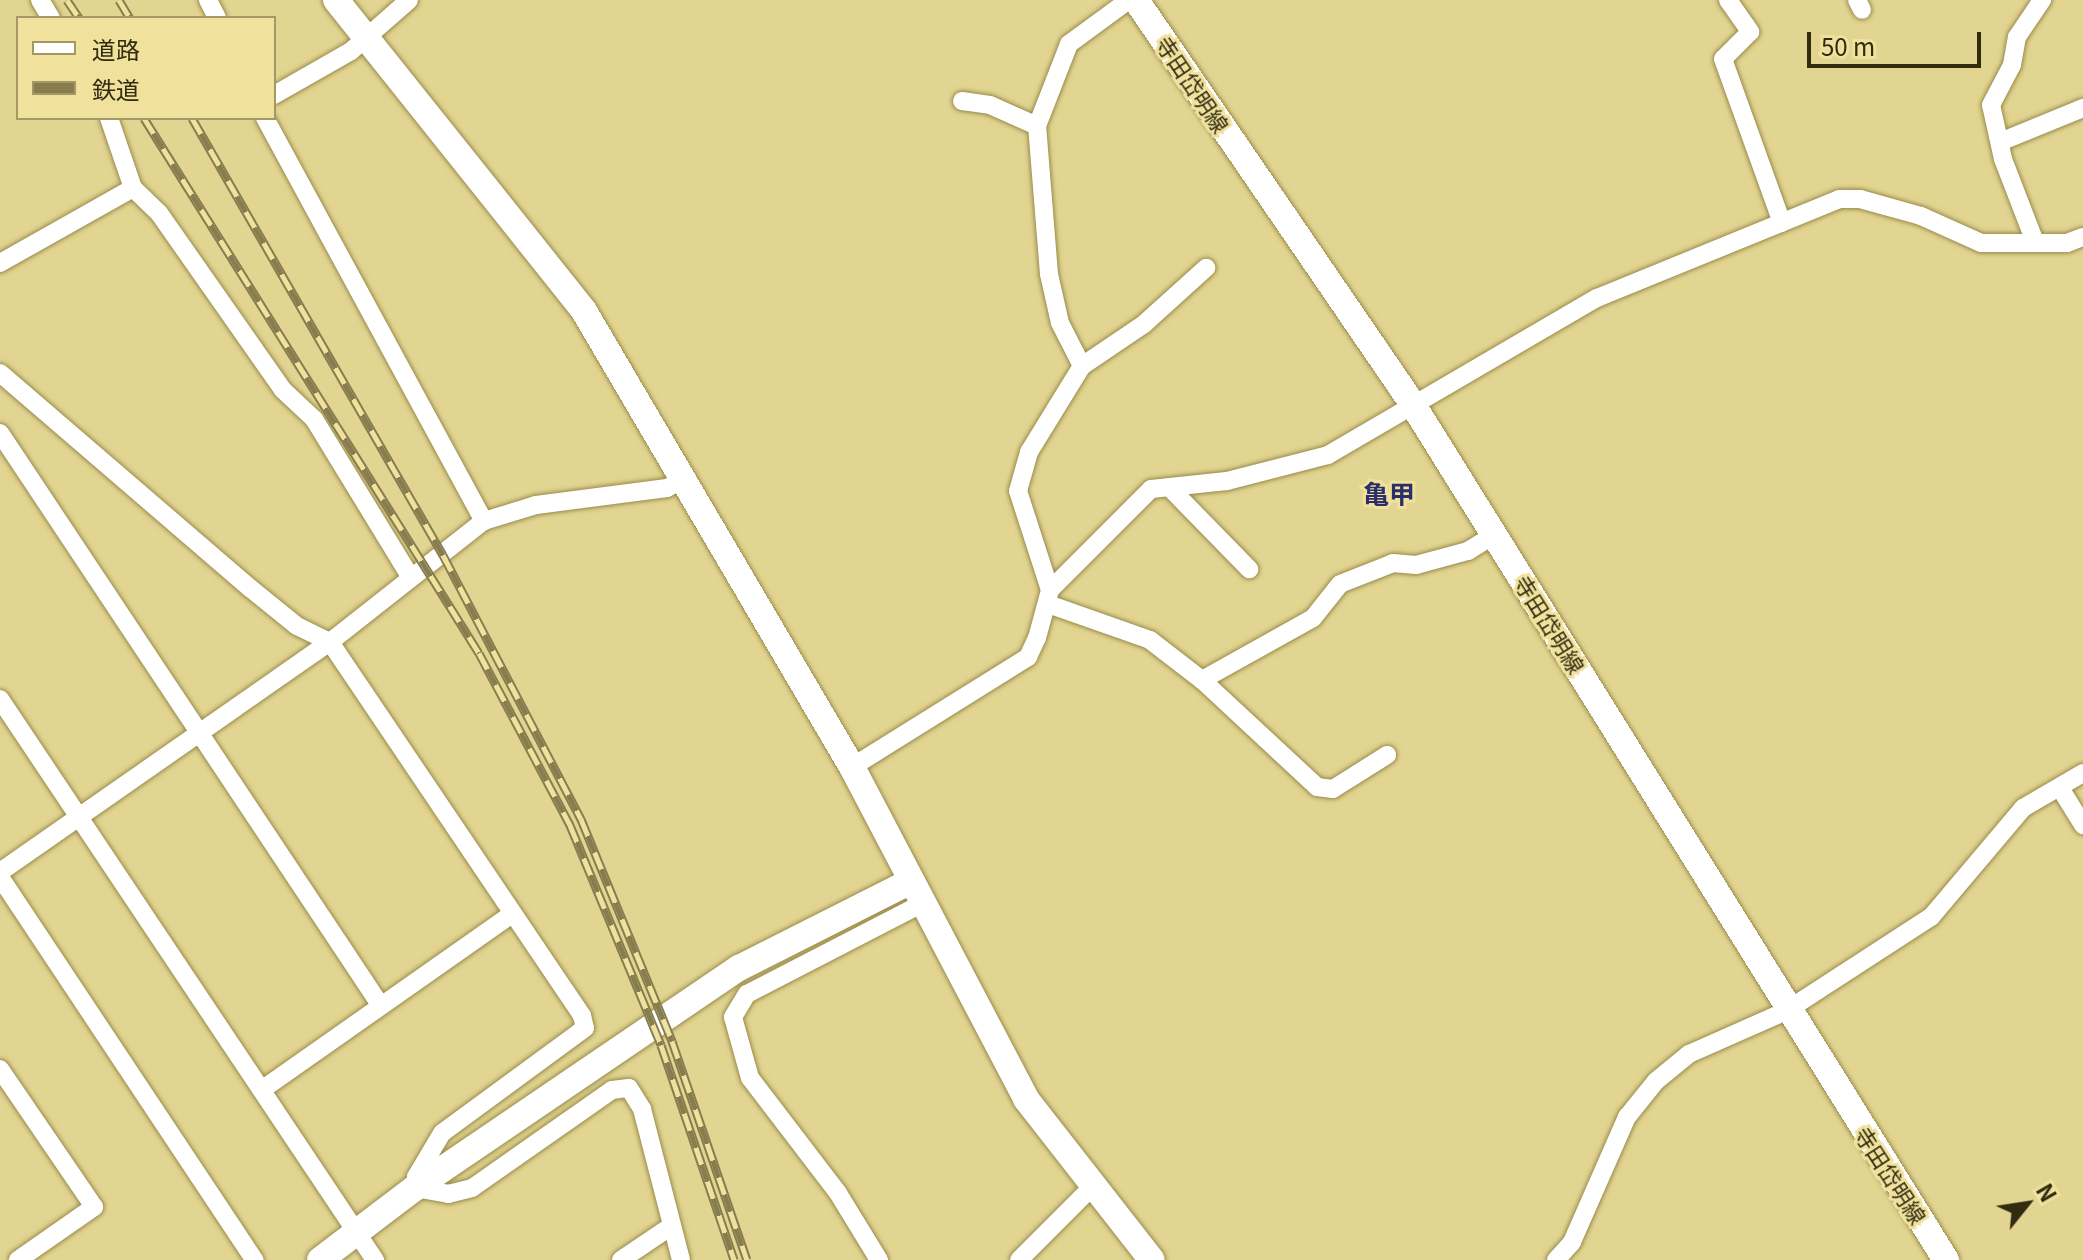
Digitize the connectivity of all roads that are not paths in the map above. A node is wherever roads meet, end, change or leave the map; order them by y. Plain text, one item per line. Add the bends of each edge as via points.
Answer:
1 (336, 0) edge
2 (409, 0) edge
3 (1129, 0) edge
4 (1136, 0) edge
5 (1728, 0) edge
6 (2042, 0) edge
7 (367, 39) junction
8 (276, 94) edge
9 (962, 101) dead end
10 (2083, 108) edge
11 (110, 120) edge
12 (266, 120) edge
13 (1037, 126) junction
14 (2000, 142) junction
15 (133, 188) junction
16 (1782, 223) junction
17 (2083, 237) edge
18 (2035, 242) junction
19 (0, 263) edge
20 (1206, 268) dead end
21 (1082, 366) junction
22 (0, 373) edge
23 (1415, 408) junction
24 (0, 433) edge
25 (683, 479) junction
26 (1169, 487) junction
27 (484, 521) junction
28 (1494, 535) junction
29 (1249, 569) dead end
30 (410, 576) junction
31 (1049, 597) junction
32 (330, 642) junction
33 (1202, 680) junction
34 (0, 699) edge
35 (201, 735) junction
36 (1387, 755) dead end
37 (852, 767) junction
38 (2083, 773) edge
39 (2060, 788) junction
40 (80, 817) junction
41 (2083, 825) edge
42 (5, 870) edge
43 (915, 893) junction
44 (511, 915) junction
45 (379, 1003) junction
46 (1786, 1011) junction
47 (0, 1069) edge
48 (263, 1089) junction
49 (1094, 1185) junction
50 (415, 1188) junction
51 (670, 1227) junction
52 (356, 1232) junction
53 (18, 1260) edge
54 (254, 1260) edge
55 (320, 1260) edge
56 (375, 1260) edge
57 (621, 1260) edge
58 (681, 1260) edge
59 (879, 1260) edge
60 (1019, 1260) edge
61 (1152, 1260) edge
62 (1556, 1260) edge
63 (1946, 1260) edge

1 - 7 street
2 - 7 street
3 - 13 street via 1069,44
4 - 23 street, 寺田岱明線
5 - 16 street via 1750,32 1723,59
6 - 14 street via 2017,37 2012,65 1991,105
7 - 8 street
7 - 25 street via 584,311
9 - 13 street via 990,105
10 - 14 street
11 - 15 street
12 - 27 street
13 - 21 street via 1049,274 1060,323
14 - 18 street
15 - 19 street
15 - 30 street via 159,213 283,390 314,419
16 - 18 street via 1839,199 1860,199 1921,216 1981,243
16 - 23 street via 1597,298
17 - 18 street via 2067,243
20 - 21 street via 1144,324
21 - 31 street via 1029,452 1018,491
22 - 32 street via 250,588 297,626
23 - 26 street via 1311,461 1227,481
23 - 28 street, 寺田岱明線
24 - 35 street
25 - 27 street via 667,488 536,505
25 - 37 street
26 - 29 street
26 - 31 street via 1141,494
27 - 30 street
28 - 33 street via 1468,551 1416,565 1393,563 1340,584 1313,618
28 - 46 street, 寺田岱明線
30 - 32 street
31 - 33 street via 1150,640
31 - 37 street via 1028,657
32 - 35 street
32 - 44 street
33 - 36 street via 1317,787 1333,789
34 - 40 street
35 - 40 street
35 - 45 street
37 - 43 street
38 - 39 street
39 - 41 street
39 - 46 street via 2023,808 1931,917
40 - 42 street
40 - 48 street
42 - 54 street
43 - 49 street via 1026,1099
43 - 50 street via 739,968
43 - 59 street via 747,994 733,1017 750,1078 838,1193
44 - 45 street
44 - 50 street via 582,1016 585,1028 442,1133
45 - 48 street
46 - 62 street via 1689,1054 1656,1081 1627,1117 1572,1242
46 - 63 street, 寺田岱明線
47 - 53 street via 94,1207
48 - 52 street
49 - 60 street
49 - 61 street
50 - 51 street via 448,1194 472,1188 612,1090 629,1088 642,1109
50 - 52 street
51 - 57 street
51 - 58 street
52 - 55 street
52 - 56 street

